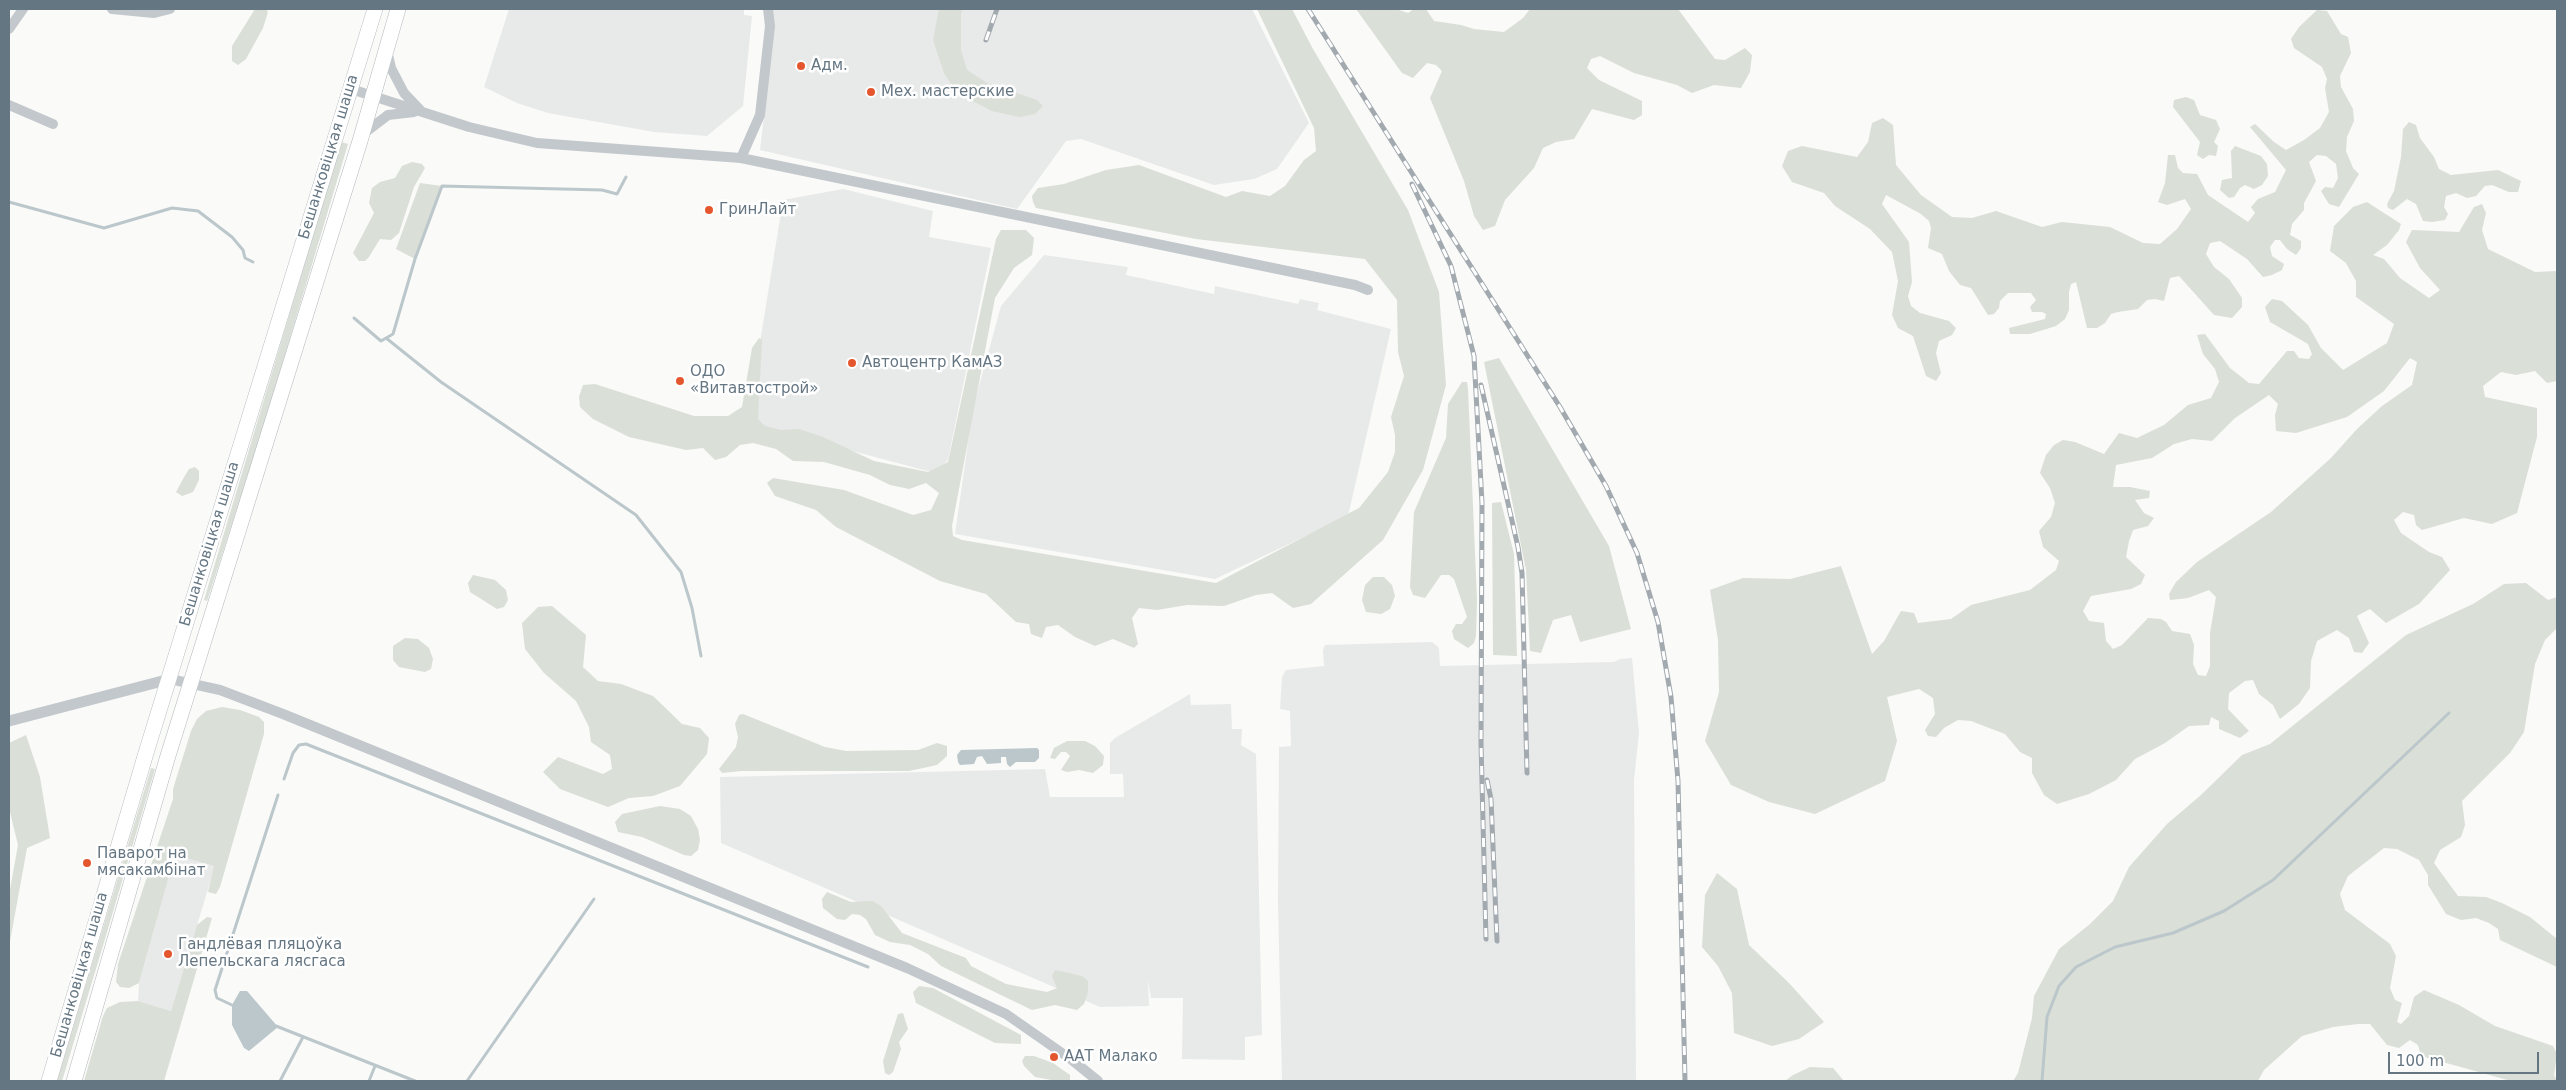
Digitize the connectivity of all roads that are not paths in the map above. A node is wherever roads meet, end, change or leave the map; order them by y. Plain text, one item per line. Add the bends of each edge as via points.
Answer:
1 (23, 9) edge
2 (112, 9) edge
3 (375, 9) edge
4 (398, 9) edge
5 (768, 9) edge
6 (169, 10) edge
7 (9, 29) edge
8 (387, 49) junction
9 (351, 89) junction
10 (373, 97) junction
11 (9, 105) edge
12 (421, 111) junction
13 (53, 124) dead end
14 (362, 134) junction
15 (741, 158) junction
16 (1368, 290) dead end
17 (170, 679) junction
18 (191, 684) junction
19 (9, 721) edge
20 (49, 1081) edge
21 (74, 1081) edge
22 (1098, 1081) edge

1 - 7 street
2 - 6 street via 154,13
3 - 9 main road, Бешанковіцкая шаша
4 - 8 main road, Бешанковіцкая шаша
5 - 15 street via 770,26 760,115
8 - 10 main road, Бешанковіцкая шаша
8 - 12 street via 391,68 404,93
9 - 10 street
9 - 17 main road, Бешанковіцкая шаша
10 - 12 street
10 - 14 main road, Бешанковіцкая шаша
11 - 13 street
12 - 14 street via 388,115
12 - 15 street via 469,127 537,143
14 - 18 main road, Бешанковіцкая шаша
15 - 16 street
17 - 18 street
17 - 19 street
17 - 20 main road, Бешанковіцкая шаша
18 - 21 main road, Бешанковіцкая шаша
18 - 22 street via 220,690 283,714 907,968 1006,1014

